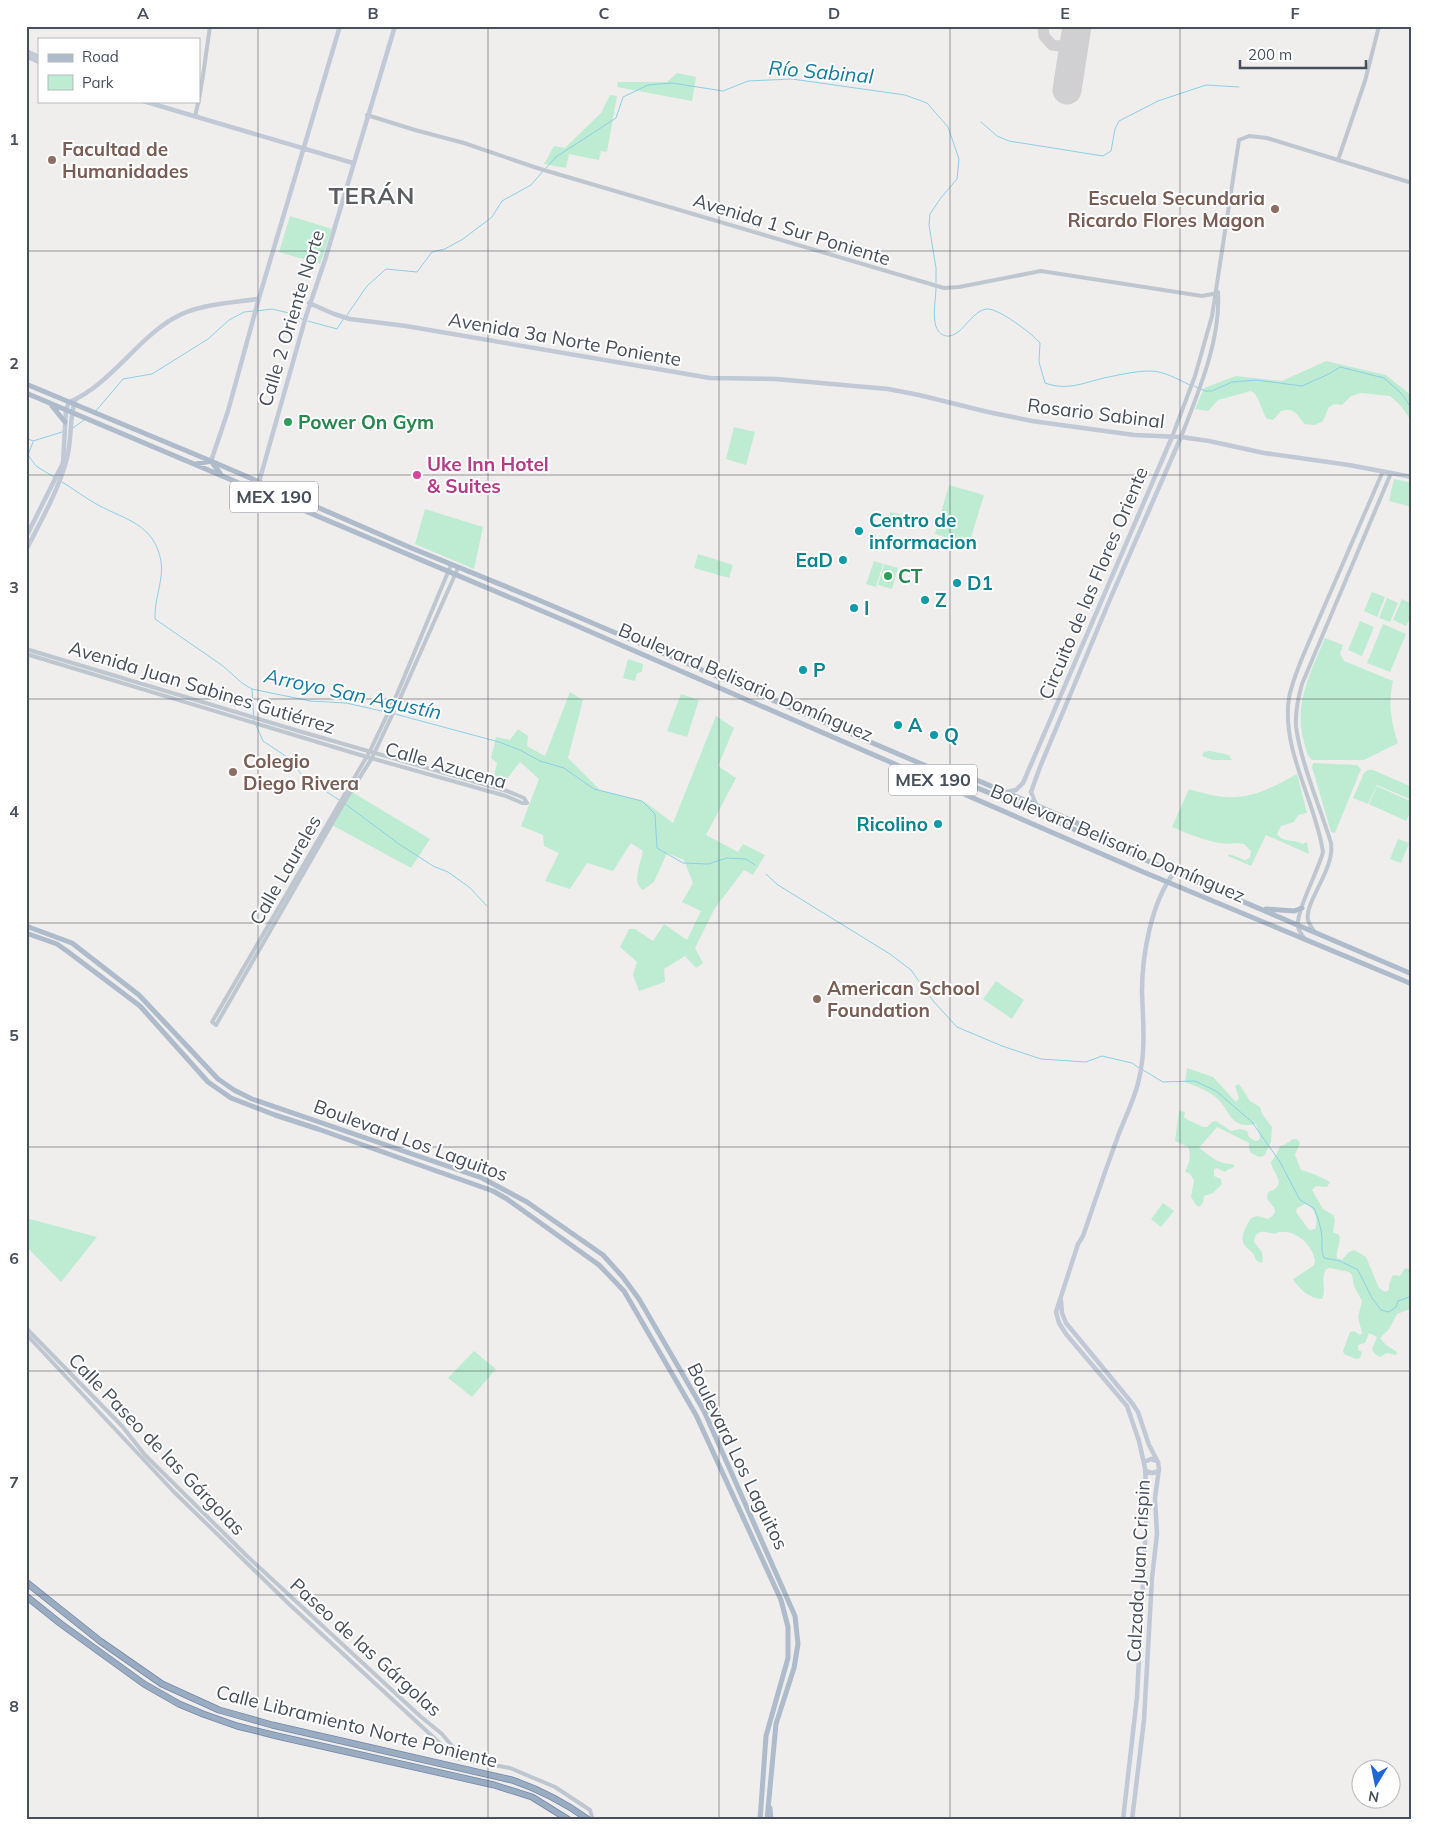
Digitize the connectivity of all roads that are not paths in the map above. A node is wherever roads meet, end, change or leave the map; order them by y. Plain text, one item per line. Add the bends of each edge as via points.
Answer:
1 (340, 26) edge
2 (395, 26) edge
3 (1379, 26) edge
4 (207, 27) edge
5 (26, 51) edge
6 (26, 56) edge
7 (38, 57) edge
8 (38, 62) edge
9 (200, 98) edge
10 (147, 102) edge
11 (199, 102) edge
12 (368, 115) junction
13 (195, 116) junction
14 (304, 147) junction
15 (1338, 160) junction
16 (353, 163) junction
17 (1412, 183) edge
18 (1217, 293) junction
19 (258, 300) junction
20 (310, 303) junction
21 (1207, 334) junction
22 (1214, 335) junction
23 (776, 379) joint
24 (26, 384) edge
25 (26, 393) edge
26 (75, 403) junction
27 (50, 404) junction
28 (71, 413) junction
29 (67, 424) junction
30 (1172, 437) junction
31 (1181, 438) junction
32 (211, 461) junction
33 (196, 464) junction
34 (1383, 471) junction
35 (1391, 473) junction
36 (220, 474) junction
37 (1412, 477) edge
38 (259, 482) junction
39 (56, 483) junction
40 (26, 537) edge
41 (26, 550) edge
42 (451, 565) junction
43 (458, 568) junction
44 (448, 571) junction
45 (455, 574) junction
46 (26, 649) edge
47 (26, 654) edge
48 (59, 658) junction
49 (58, 664) junction
50 (148, 685) junction
51 (146, 690) junction
52 (393, 707) junction
53 (228, 711) junction
54 (282, 724) junction
55 (278, 730) junction
56 (373, 751) junction
57 (367, 757) junction
58 (372, 758) junction
59 (928, 768) junction
60 (937, 772) junction
61 (925, 776) junction
62 (507, 791) joint
63 (1007, 792) junction
64 (343, 800) junction
65 (1036, 805) junction
66 (1091, 837) junction
67 (1174, 873) junction
68 (1167, 881) junction
69 (1256, 907) junction
70 (1302, 908) junction
71 (1298, 925) junction
72 (26, 926) edge
73 (26, 933) edge
74 (1315, 933) junction
75 (1304, 938) junction
76 (1412, 974) edge
77 (1412, 984) edge
78 (214, 1024) dead end
79 (187, 1045) junction
80 (178, 1048) junction
81 (1061, 1294) junction
82 (26, 1328) edge
83 (26, 1334) edge
84 (1144, 1462) junction
85 (1158, 1462) junction
86 (1145, 1471) junction
87 (1159, 1471) junction
88 (748, 1508) junction
89 (740, 1511) junction
90 (232, 1546) junction
91 (267, 1580) junction
92 (26, 1582) edge
93 (26, 1596) edge
94 (464, 1760) junction
95 (768, 1802) junction
96 (569, 1820) edge
97 (589, 1820) edge
98 (593, 1820) edge
99 (759, 1820) edge
100 (767, 1820) edge
101 (771, 1820) edge
102 (1123, 1820) edge
103 (1132, 1820) edge

1 - 14 main road
2 - 12 main road, Calle 2 Oriente Norte
3 - 15 street via 1365,81
4 - 9 street
5 - 7 main road
6 - 8 main road
10 - 13 main road
11 - 13 street
12 - 16 main road, Calle 2 Oriente Norte
12 - 18 street, Avenida 1 Sur Poniente via 944,288 1041,271 1202,296
13 - 14 main road
14 - 16 main road
14 - 19 main road
15 - 17 street
15 - 18 street via 1267,138 1249,136 1239,140
16 - 20 main road, Calle 2 Oriente Norte
18 - 21 street, Circuito de las Flores Oriente
18 - 22 street
19 - 26 main road via 196,309 175,317
19 - 32 main road
20 - 23 main road, Avenida 3a Norte Poniente via 350,319 710,378
20 - 38 main road, Calle 2 Oriente Norte
21 - 22 street
21 - 30 street, Circuito de las Flores Oriente
22 - 31 street via 1203,378
23 - 30 main road, Rosario Sabinal via 888,389 1032,421
24 - 26 main road, MEX 190
25 - 27 main road, MEX 190
26 - 28 main road
26 - 32 main road, MEX 190
27 - 28 main road, MEX 190
27 - 29 main road
28 - 29 main road
28 - 33 main road, MEX 190
29 - 39 main road via 68,457
30 - 31 main road, Rosario Sabinal
30 - 63 main road, Circuito de las Flores Oriente via 1023,783 1016,790
31 - 34 main road, Rosario Sabinal
31 - 65 main road via 1032,787
32 - 33 main road
32 - 36 main road
32 - 38 main road, MEX 190
33 - 36 main road, MEX 190
34 - 35 main road, Rosario Sabinal
34 - 70 street via 1305,651 1289,697 1288,724 1323,852
35 - 37 main road, Rosario Sabinal
35 - 74 street via 1302,684 1296,710 1296,727 1332,851 1328,869 1309,909 1308,920
36 - 44 main road, MEX 190
38 - 42 main road, MEX 190
39 - 40 main road
39 - 41 main road
42 - 43 main road, MEX 190
42 - 44 street
43 - 45 street
43 - 59 main road, Boulevard Belisario Domínguez / MEX 190
44 - 45 main road, MEX 190
44 - 52 street
45 - 52 street
45 - 61 main road, Boulevard Belisario Domínguez / MEX 190
46 - 48 street, Avenida Juan Sabines Gutiérrez
47 - 49 street
48 - 49 street
48 - 50 street, Avenida Juan Sabines Gutiérrez
49 - 51 street
50 - 51 street
50 - 53 street, Avenida Juan Sabines Gutiérrez
51 - 53 street
52 - 56 street
53 - 54 street, Avenida Juan Sabines Gutiérrez
53 - 55 street, Calle Azucena
54 - 55 street
54 - 56 street, Avenida Juan Sabines Gutiérrez
55 - 57 street, Calle Azucena
56 - 57 street
56 - 58 street
56 - 62 street, Avenida Juan Sabines Gutiérrez
57 - 58 street, Calle Azucena
57 - 64 street
58 - 62 street, Calle Azucena via 528,803
58 - 64 street
59 - 60 main road, Boulevard Belisario Domínguez / MEX 190
59 - 61 main road
60 - 63 main road via 960,772
60 - 66 main road, Boulevard Belisario Domínguez / MEX 190
61 - 68 main road, Boulevard Belisario Domínguez / MEX 190
63 - 65 main road
64 - 78 street via 285,907
65 - 66 main road via 1077,823
66 - 67 main road, Boulevard Belisario Domínguez / MEX 190
67 - 68 main road, Calzada Juan Crispin
67 - 69 main road, Boulevard Belisario Domínguez / MEX 190
68 - 75 main road, Boulevard Belisario Domínguez / MEX 190
68 - 81 main road, Calzada Juan Crispin via 1156,907 1146,947 1140,1077
69 - 70 main road via 1283,911
69 - 71 main road, Boulevard Belisario Domínguez / MEX 190
70 - 71 street
71 - 74 main road, Boulevard Belisario Domínguez / MEX 190
71 - 75 street
72 - 79 main road, Boulevard Los Laguitos via 72,943 139,995
73 - 80 main road, Boulevard Los Laguitos via 57,944 107,980 140,1006
74 - 76 main road, Boulevard Belisario Domínguez / MEX 190
75 - 77 main road, Boulevard Belisario Domínguez / MEX 190
79 - 80 main road
79 - 88 main road, Boulevard Los Laguitos via 218,1079 234,1090 482,1178 527,1202 604,1255 639,1299 690,1386
80 - 89 main road, Boulevard Los Laguitos via 208,1082 231,1098 493,1191 599,1265 624,1291 684,1393
81 - 84 main road, Calzada Juan Crispin via 1056,1312 1059,1324 1127,1406
81 - 85 main road, Calzada Juan Crispin via 1060,1304 1066,1322 1138,1412
82 - 90 street, Calle Paseo de las Gárgolas
83 - 90 street, Calle Paseo de las Gárgolas via 173,1491
84 - 85 main road via 1151,1459
84 - 86 main road, Calzada Juan Crispin
85 - 87 main road, Calzada Juan Crispin
86 - 87 main road
86 - 102 main road, Calzada Juan Crispin via 1147,1506 1137,1697
87 - 103 main road, Calzada Juan Crispin via 1154,1506 1157,1534 1144,1720
88 - 89 main road
88 - 95 main road, Boulevard Los Laguitos via 795,1616 798,1644 794,1668 776,1724
89 - 99 main road, Boulevard Los Laguitos via 780,1600 788,1627 788,1658 766,1736
90 - 91 street, Calle Paseo de las Gárgolas
91 - 94 street, Paseo de las Gárgolas via 442,1734
91 - 94 street, Paseo de las Gárgolas via 455,1758
92 - 97 highway, Calle Libramiento Norte Poniente via 100,1641 162,1684 219,1710 512,1780 539,1789
93 - 96 highway, Calle Libramiento Norte Poniente via 144,1684 180,1704 238,1726 494,1785 532,1797
94 - 98 street via 510,1768 535,1777 590,1810
95 - 100 main road, Boulevard Los Laguitos
95 - 101 main road

